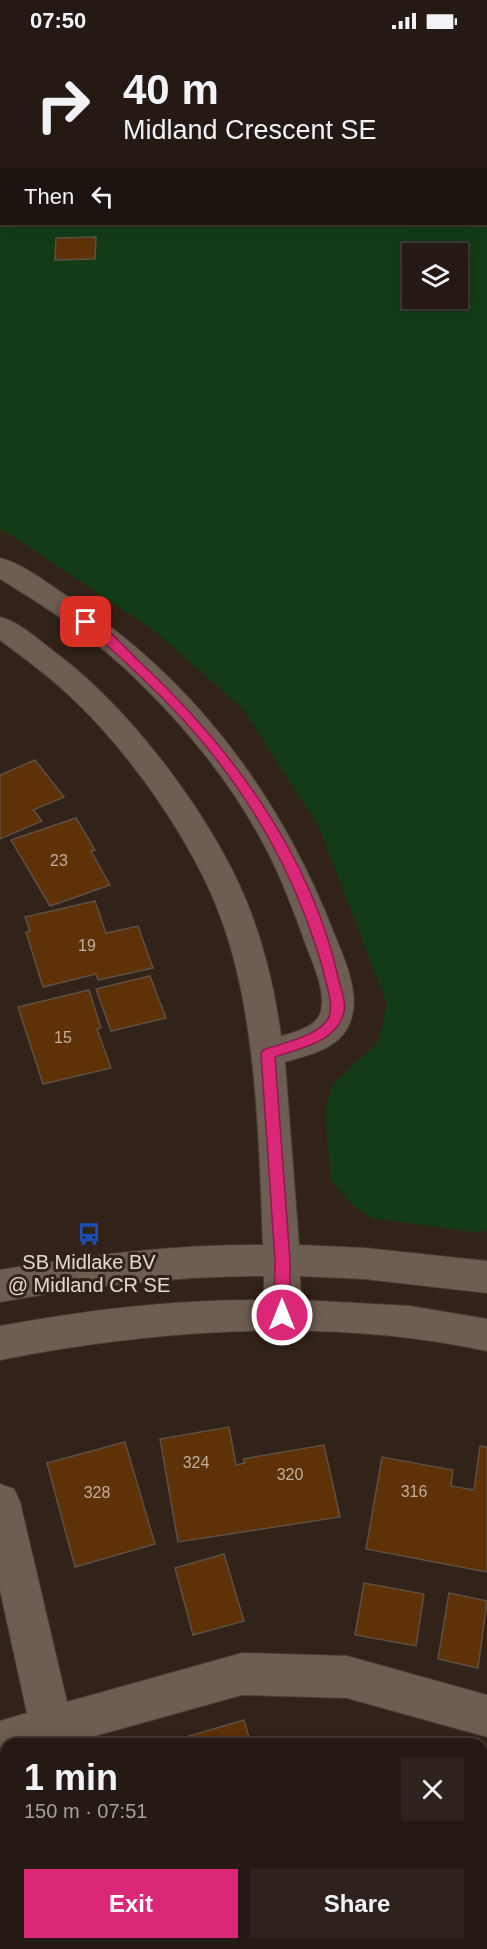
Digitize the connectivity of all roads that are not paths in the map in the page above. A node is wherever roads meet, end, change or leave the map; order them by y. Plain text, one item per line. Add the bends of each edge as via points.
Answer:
1 (0, 567) edge
2 (0, 626) edge
3 (268, 1054) junction
4 (283, 1260) junction
5 (487, 1277) edge
6 (0, 1286) edge
7 (282, 1315) junction
8 (487, 1335) edge
9 (0, 1343) edge
10 (0, 1502) edge
11 (487, 1716) edge
12 (52, 1728) junction
13 (15, 1738) edge

1 - 3 street via 51,597 139,666 209,740 272,829 300,886 327,957 338,1010 332,1024 319,1035
2 - 3 street via 83,691 154,772 182,812 238,921 258,991
3 - 4 street
4 - 5 street via 366,1263
4 - 6 street via 120,1267
4 - 7 street
7 - 8 street via 380,1319
7 - 9 street via 129,1322
10 - 12 street
11 - 12 street via 347,1677 242,1674
12 - 13 street

